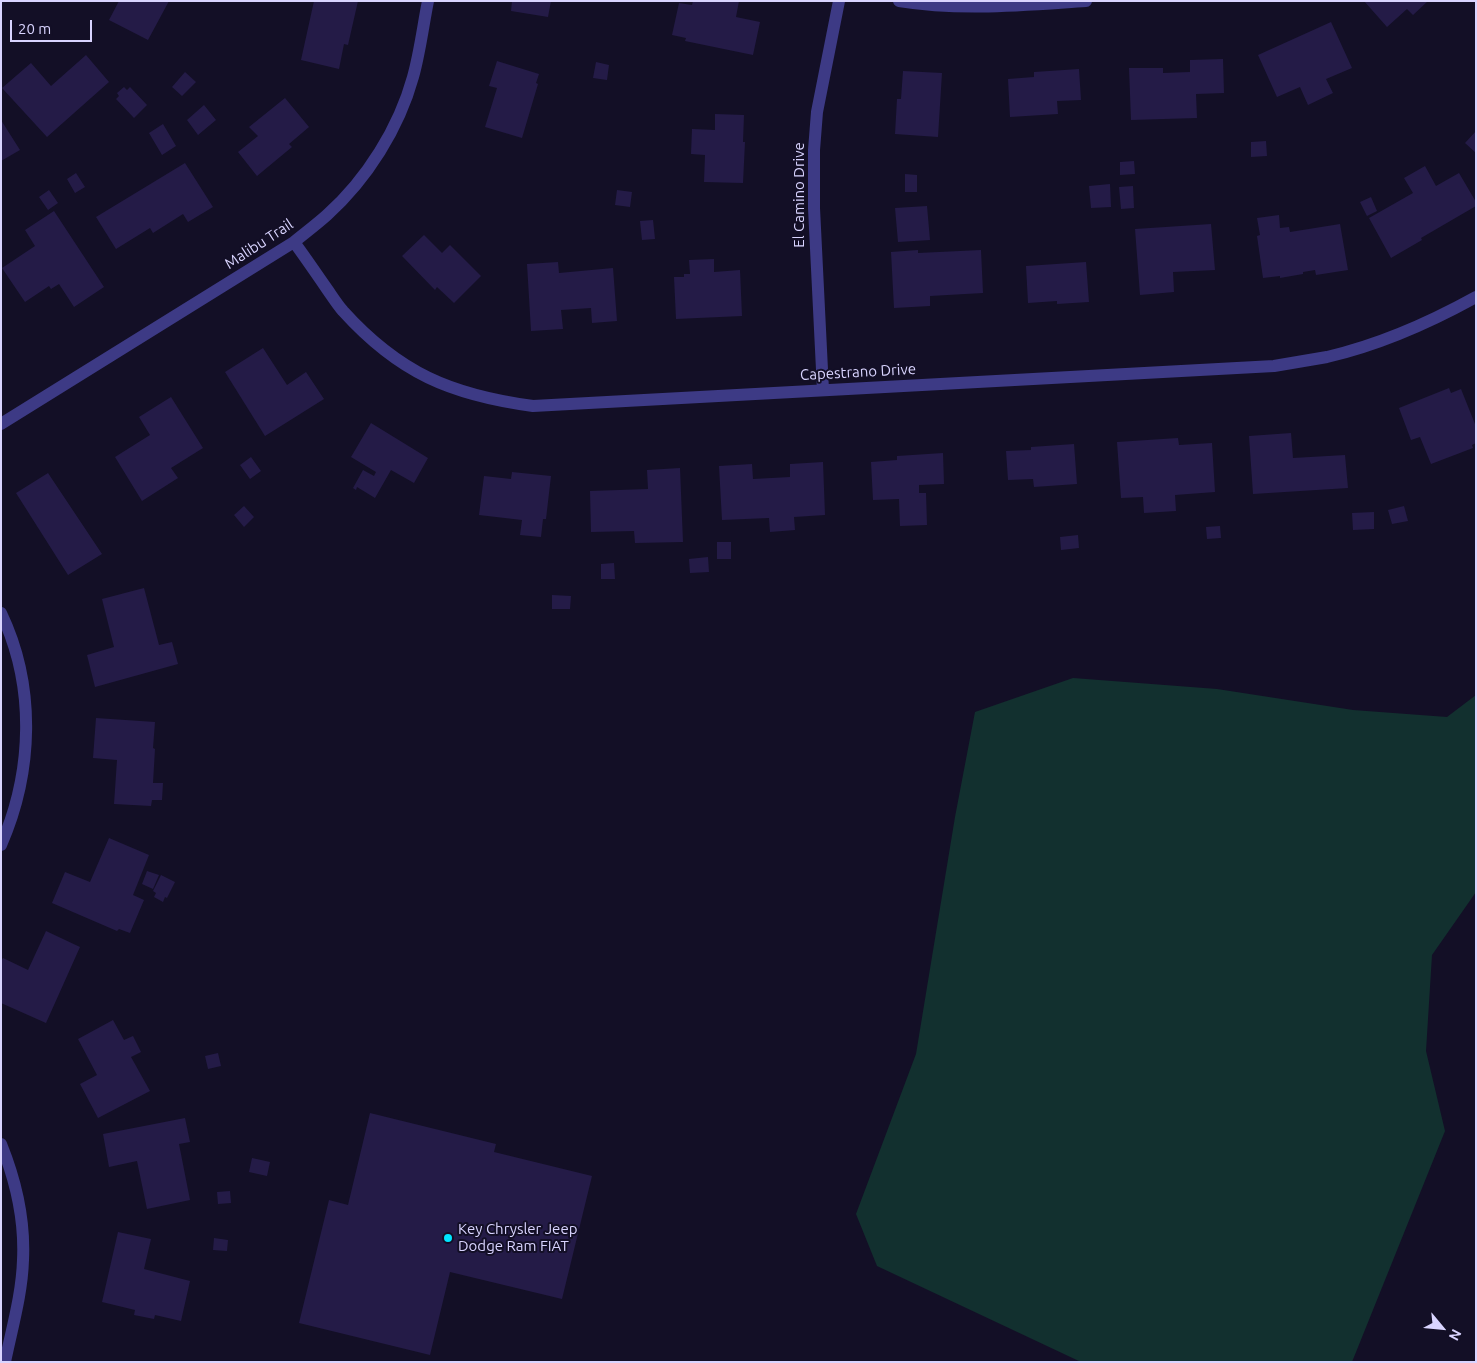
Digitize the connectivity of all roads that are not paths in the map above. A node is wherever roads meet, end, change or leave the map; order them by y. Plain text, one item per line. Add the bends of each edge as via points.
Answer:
1 (428, 1) edge
2 (838, 1) edge
3 (899, 1) edge
4 (1086, 1) edge
5 (294, 242) junction
6 (1476, 298) edge
7 (823, 390) junction
8 (1, 424) edge
9 (1, 614) edge
10 (1, 845) edge
11 (1, 1144) edge
12 (5, 1362) edge

1 - 5 street, Malibu Trail via 414,76 384,143 362,178 328,214
2 - 7 street, El Camino Drive via 817,112 814,150
3 - 4 street via 966,8
5 - 7 street, Capestrano Drive via 341,310 375,343 421,375 496,401 552,406
5 - 8 street, Malibu Trail
6 - 7 street, Capestrano Drive via 1439,318 1380,341 1328,356 1274,366
9 - 10 street via 16,654 26,717 22,777
11 - 12 street via 18,1193 23,1238 21,1284

